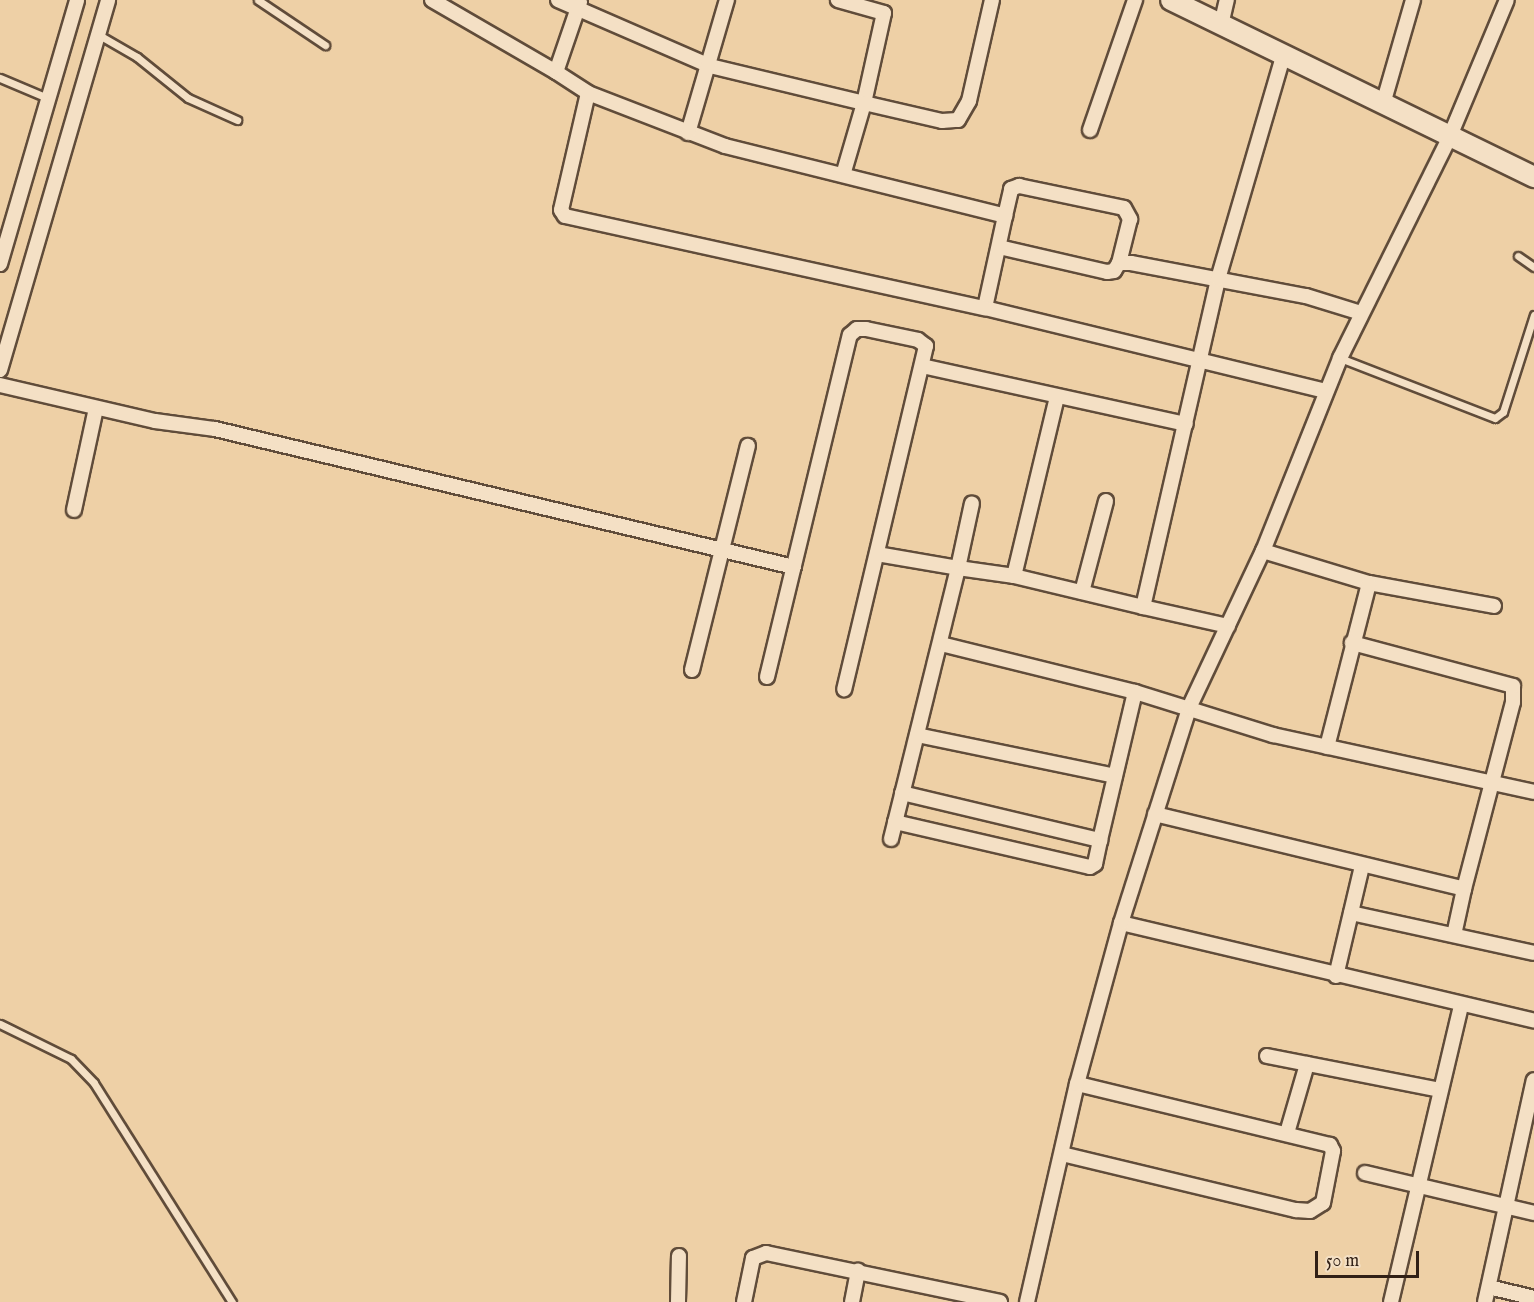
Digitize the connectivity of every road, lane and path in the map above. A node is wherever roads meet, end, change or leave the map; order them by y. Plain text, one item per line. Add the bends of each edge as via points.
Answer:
1 (77, 0) edge
2 (108, 0) edge
3 (258, 0) edge
4 (432, 0) edge
5 (558, 0) edge
6 (728, 0) edge
7 (838, 0) edge
8 (992, 0) edge
9 (1135, 0) edge
10 (1171, 0) edge
11 (1227, 0) edge
12 (1413, 0) edge
13 (1507, 0) edge
14 (579, 4) edge
15 (886, 7) edge
16 (1221, 25) junction
17 (99, 35) junction
18 (325, 45) dead end
19 (1284, 53) junction
20 (710, 66) junction
21 (556, 72) junction
22 (0, 78) edge
23 (588, 93) junction
24 (50, 99) junction
25 (864, 103) junction
26 (1383, 104) junction
27 (237, 120) dead end
28 (1090, 130) dead end
29 (688, 133) junction
30 (1450, 136) junction
31 (843, 176) junction
32 (1534, 177) edge
33 (1005, 216) junction
34 (4, 237) edge
35 (999, 247) junction
36 (1518, 256) dead end
37 (0, 264) edge
38 (1119, 264) junction
39 (1534, 267) edge
40 (1218, 279) junction
41 (985, 308) junction
42 (1361, 313) junction
43 (1534, 315) edge
44 (1201, 358) junction
45 (1340, 358) junction
46 (922, 366) junction
47 (0, 370) edge
48 (0, 385) edge
49 (1325, 391) junction
50 (1056, 397) junction
51 (96, 408) junction
52 (1186, 424) junction
53 (748, 446) dead end
54 (1106, 501) dead end
55 (972, 503) dead end
56 (74, 510) dead end
57 (1263, 551) junction
58 (721, 552) junction
59 (877, 554) junction
60 (794, 567) junction
61 (958, 568) junction
62 (1014, 576) junction
63 (1369, 584) junction
64 (1082, 592) junction
65 (1494, 606) dead end
66 (1143, 607) junction
67 (1228, 626) junction
68 (1352, 643) junction
69 (941, 644) junction
70 (692, 670) dead end
71 (767, 677) dead end
72 (844, 689) dead end
73 (1135, 692) junction
74 (1189, 708) junction
75 (917, 735) junction
76 (1327, 747) junction
77 (1115, 776) junction
78 (1493, 783) junction
79 (1534, 792) edge
80 (902, 793) junction
81 (1155, 814) junction
82 (895, 822) junction
83 (891, 839) dead end
84 (1100, 840) junction
85 (1362, 866) junction
86 (1464, 889) junction
87 (1351, 913) junction
88 (1121, 923) junction
89 (1454, 935) junction
90 (1534, 953) edge
91 (1336, 976) junction
92 (1461, 1005) junction
93 (1534, 1021) edge
94 (0, 1024) edge
95 (1267, 1056) dead end
96 (1307, 1064) junction
97 (1534, 1080) edge
98 (1077, 1084) junction
99 (1440, 1090) junction
100 (1287, 1133) junction
101 (1062, 1154) junction
102 (1365, 1173) dead end
103 (1419, 1185) junction
104 (1507, 1205) junction
105 (1534, 1213) edge
106 (679, 1257) dead end
107 (858, 1271) junction
108 (1489, 1287) junction
109 (1534, 1298) edge
110 (232, 1302) edge
111 (678, 1302) edge
112 (744, 1302) edge
113 (852, 1302) edge
114 (1000, 1302) edge
115 (1028, 1302) edge
116 (1391, 1302) edge
117 (1485, 1302) edge

1 - 24 street
2 - 17 street
3 - 18 lane
4 - 21 street
5 - 14 street
6 - 20 street
7 - 15 street
8 - 25 street via 969,101 958,120 942,121
9 - 28 street
10 - 16 street
11 - 16 street
12 - 26 street
13 - 30 street
14 - 20 street
14 - 21 street
15 - 25 street
16 - 19 street
17 - 27 lane via 137,57 188,98
17 - 47 street via 50,189
19 - 26 street
19 - 40 street
20 - 25 street
20 - 29 street
21 - 23 street
22 - 24 lane
23 - 29 street
23 - 41 street via 561,210 565,216
24 - 34 street
25 - 31 street
26 - 30 street
29 - 31 street
30 - 32 street
30 - 42 street
31 - 33 street
33 - 35 street
33 - 38 street via 1011,189 1019,186 1124,208 1130,219
34 - 37 street
35 - 38 street via 1107,272 1114,271
35 - 41 street
36 - 39 lane
38 - 40 street
40 - 42 street via 1306,296
40 - 44 street
41 - 44 street
42 - 45 street
43 - 45 lane via 1503,412 1495,418
44 - 49 street
44 - 52 street
45 - 49 street
46 - 50 street
46 - 59 street
46 - 60 street via 926,346 922,341 867,329 850,334
48 - 51 street
49 - 57 street
50 - 52 street
50 - 62 street
51 - 56 street
51 - 58 street via 225,432
52 - 66 street
53 - 58 street
54 - 64 street
55 - 61 street
57 - 63 street
57 - 67 street
58 - 60 street
58 - 70 street
59 - 61 street
59 - 72 street
60 - 71 street
61 - 62 street
61 - 69 street
62 - 64 street
63 - 65 street
63 - 68 street
64 - 66 street
66 - 67 street
67 - 74 street
68 - 76 street
68 - 78 street via 1513,686
69 - 73 street
69 - 75 street
73 - 74 street
73 - 77 street
74 - 76 street
74 - 81 street
75 - 77 street
75 - 80 street
76 - 78 street
77 - 84 street
78 - 79 street
78 - 86 street
80 - 82 street
80 - 84 street
81 - 85 street
81 - 88 street
82 - 83 street
82 - 84 street via 1090,867 1095,864
85 - 86 street
85 - 87 street
86 - 89 street
87 - 89 street
87 - 91 street
88 - 91 street
88 - 98 street
89 - 90 street
91 - 92 street
92 - 93 street
92 - 99 street
94 - 110 lane via 71,1059 94,1083
95 - 96 street
96 - 99 street
96 - 100 street
97 - 104 street
98 - 100 street
98 - 101 street
99 - 103 street
100 - 101 street via 1320,1141 1333,1151 1323,1203 1310,1211
101 - 115 street
102 - 103 street
103 - 104 street
103 - 116 street
104 - 105 street
104 - 108 street
106 - 111 street
107 - 112 street via 761,1254 753,1258
107 - 113 street
107 - 114 street
108 - 109 street
108 - 117 street

